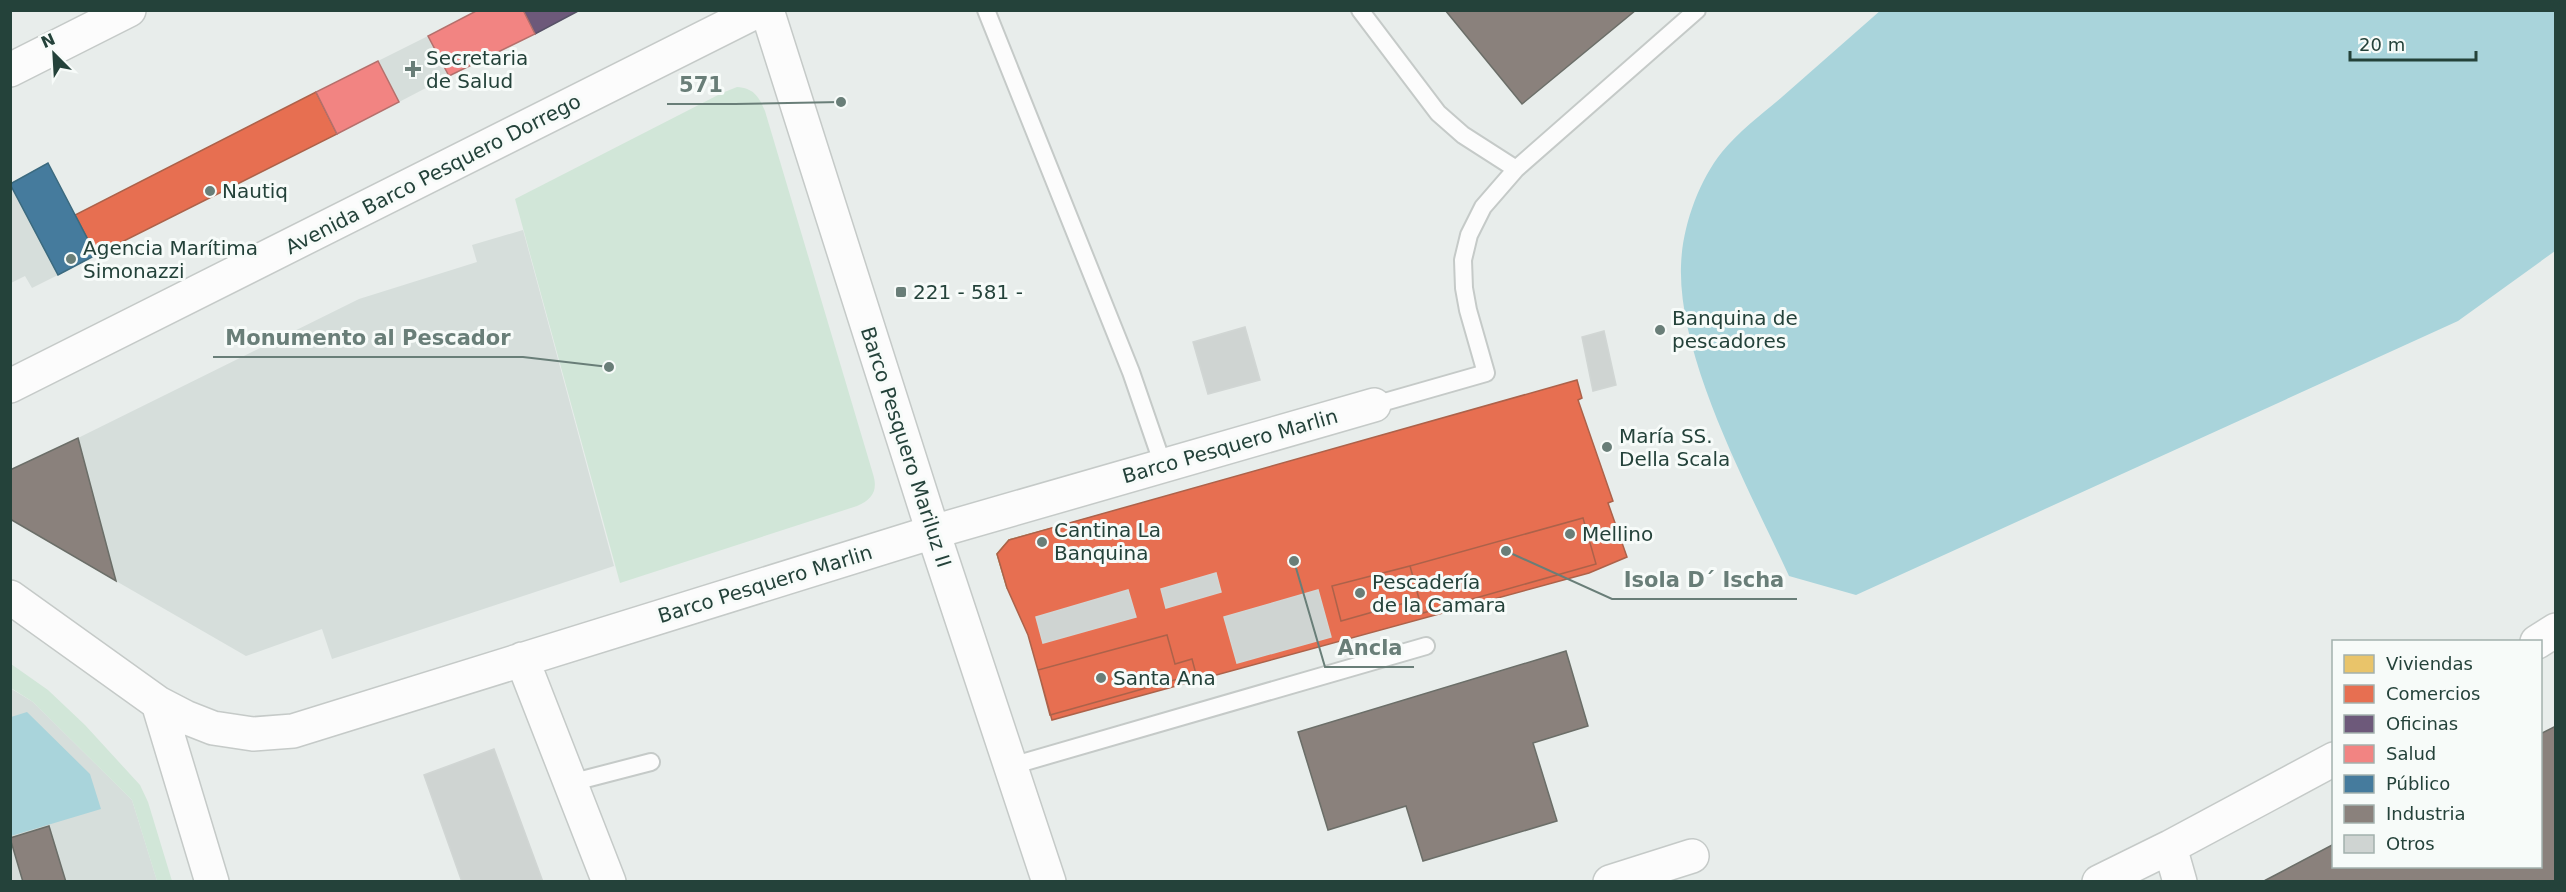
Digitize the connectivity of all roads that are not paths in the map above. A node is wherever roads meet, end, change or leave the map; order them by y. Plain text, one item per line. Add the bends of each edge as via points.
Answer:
1 (129, 10) edge
2 (986, 10) edge
3 (1360, 10) edge
4 (1697, 10) edge
5 (755, 12) edge
6 (10, 70) edge
7 (1516, 169) junction
8 (10, 386) edge
9 (1374, 405) joint
10 (1163, 465) junction
11 (933, 532) junction
12 (10, 597) edge
13 (2556, 630) edge
14 (2540, 640) edge
15 (1426, 646) dead end
16 (522, 659) junction
17 (158, 703) junction
18 (2332, 760) edge
19 (651, 762) dead end
20 (1011, 766) junction
21 (570, 783) junction
22 (2170, 847) junction
23 (1692, 856) dead end
24 (212, 882) edge
25 (609, 882) edge
26 (1049, 882) edge
27 (1610, 882) edge
28 (2099, 882) edge
29 (2180, 882) edge

1 - 6 street
2 - 10 lane via 1131,372
3 - 7 lane via 1438,113 1463,135
4 - 7 lane
5 - 8 street, Avenida Barco Pesquero Dorrego
5 - 11 street, Barco Pesquero Mariluz II
7 - 9 lane via 1483,207 1469,235 1463,260 1468,310 1486,373
9 - 10 street, Barco Pesquero Marlin
10 - 11 street, Barco Pesquero Marlin
11 - 16 street, Barco Pesquero Marlin
11 - 20 street, Barco Pesquero Mariluz II
12 - 17 street, Barco Pesquero Marlin
13 - 14 street
15 - 20 lane
16 - 17 street, Barco Pesquero Marlin via 293,731 253,734 213,728
16 - 21 street
17 - 24 street
18 - 22 street
19 - 21 lane
20 - 26 street, Barco Pesquero Mariluz II
21 - 25 street
22 - 28 street
22 - 29 street
23 - 27 street

